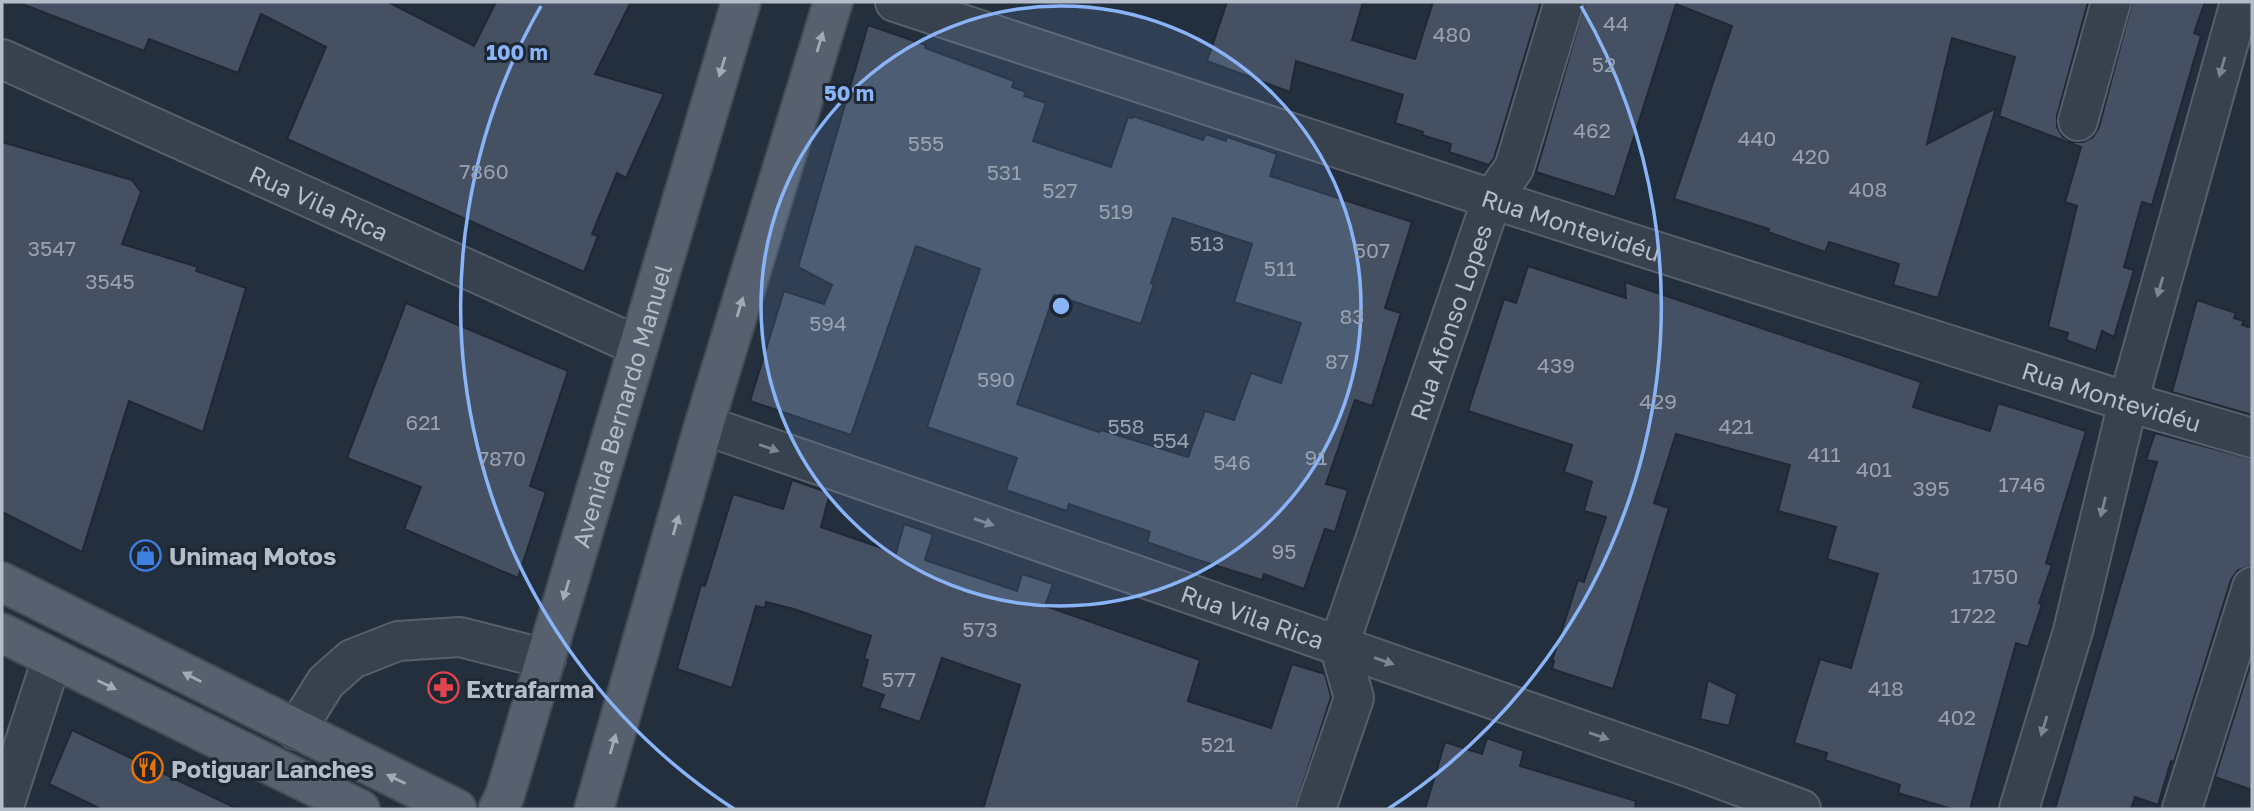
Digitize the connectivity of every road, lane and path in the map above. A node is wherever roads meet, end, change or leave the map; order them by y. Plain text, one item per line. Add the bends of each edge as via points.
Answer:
1 (741, 2) edge
2 (833, 2) edge
3 (895, 2) edge
4 (1564, 2) edge
5 (2111, 2) edge
6 (2240, 2) edge
7 (2, 60) edge
8 (2078, 121) dead end
9 (1492, 199) junction
10 (638, 346) junction
11 (2128, 402) junction
12 (704, 425) junction
13 (2252, 438) edge
14 (2, 582) edge
15 (2252, 587) edge
16 (2, 633) edge
17 (1339, 645) junction
18 (52, 659) junction
19 (546, 659) junction
20 (296, 730) junction
21 (4, 809) edge
22 (360, 809) edge
23 (457, 809) edge
24 (498, 809) edge
25 (594, 809) edge
26 (1316, 809) edge
27 (1801, 809) edge
28 (2019, 809) edge
29 (2182, 809) edge

1 -> 10 main road, Avenida Bernardo Manuel
12 -> 2 main road
3 - 9 street, Rua Montevidéu
4 - 9 street, Rua Afonso Lopes via 1514,168
5 - 8 street
6 -> 11 street
7 - 10 street, Rua Vila Rica
9 - 11 street, Rua Montevidéu
9 - 17 street, Rua Afonso Lopes
10 -> 19 main road, Avenida Bernardo Manuel
11 - 13 street, Rua Montevidéu
11 -> 28 street via 2073,631
12 -> 17 street, Rua Vila Rica
25 -> 12 main road
20 -> 14 main road
15 - 29 street
16 - 18 main road
17 - 26 street via 1354,698
17 -> 27 street, Rua Vila Rica
18 - 21 street
18 -> 22 main road
19 - 20 street via 460,637 398,641 352,659 326,682
19 - 24 main road, Avenida Bernardo Manuel
23 -> 20 main road

